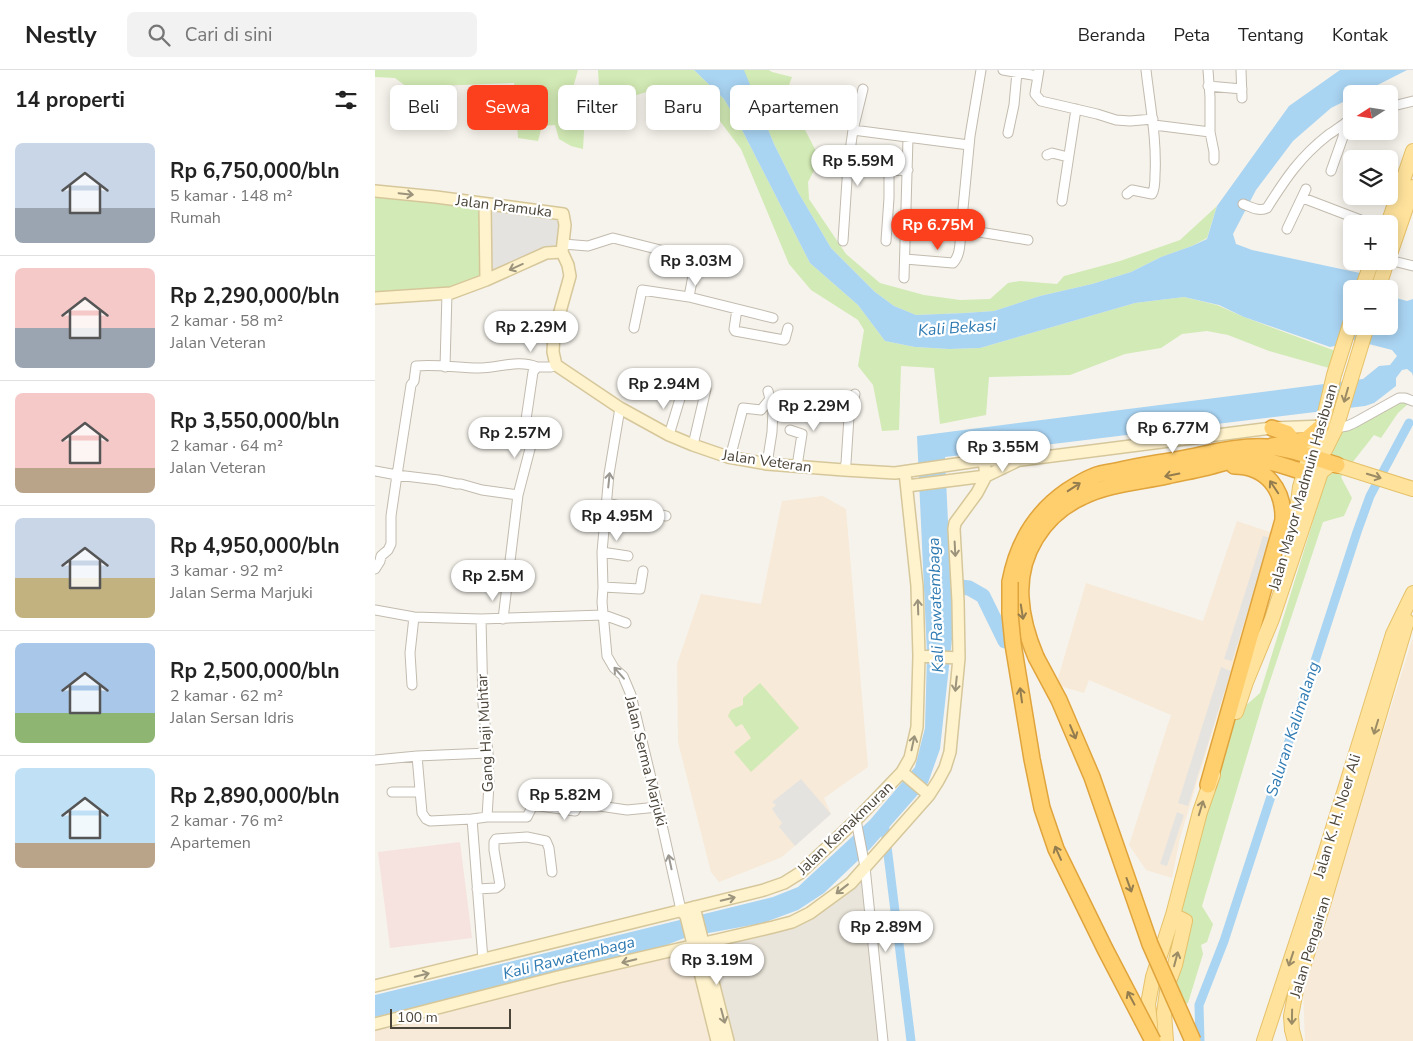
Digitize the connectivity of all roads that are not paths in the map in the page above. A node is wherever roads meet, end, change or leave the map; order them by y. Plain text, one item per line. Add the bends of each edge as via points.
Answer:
1 (981, 70) edge
2 (1003, 70) edge
3 (1146, 70) edge
4 (1208, 70) edge
5 (1241, 70) edge
6 (1017, 72) junction
7 (1038, 73) edge
8 (1208, 86) junction
9 (863, 89) dead end
10 (1413, 101) edge
11 (1398, 105) edge
12 (1076, 109) junction
13 (857, 114) edge
14 (1153, 122) junction
15 (1343, 125) edge
16 (853, 130) joint
17 (1210, 132) junction
18 (1008, 133) dead end
19 (1343, 137) edge
20 (908, 138) junction
21 (969, 146) junction
22 (1413, 151) edge
23 (1047, 155) dead end
24 (1068, 157) junction
25 (1214, 160) dead end
26 (847, 165) junction
27 (907, 170) junction
28 (887, 171) junction
29 (1331, 171) dead end
30 (1413, 187) edge
31 (375, 191) edge
32 (1127, 194) dead end
33 (1062, 201) dead end
34 (485, 204) junction
35 (1243, 204) dead end
36 (1351, 215) edge
37 (1395, 215) edge
38 (1398, 216) edge
39 (961, 229) junction
40 (1287, 229) dead end
41 (1027, 240) dead end
42 (843, 241) dead end
43 (886, 241) dead end
44 (563, 248) junction
45 (905, 259) junction
46 (1398, 264) edge
47 (1413, 266) edge
48 (904, 278) dead end
49 (486, 280) junction
50 (447, 293) junction
51 (375, 298) edge
52 (689, 298) junction
53 (737, 309) junction
54 (773, 318) dead end
55 (634, 328) dead end
56 (788, 328) dead end
57 (1347, 335) edge
58 (1364, 335) edge
59 (445, 366) junction
60 (556, 366) junction
61 (537, 367) junction
62 (706, 389) dead end
63 (682, 392) dead end
64 (855, 394) dead end
65 (1409, 400) edge
66 (620, 408) junction
67 (1331, 421) junction
68 (1272, 428) junction
69 (790, 430) dead end
70 (669, 435) junction
71 (1285, 444) junction
72 (693, 445) junction
73 (1268, 447) junction
74 (1317, 455) junction
75 (730, 458) junction
76 (1021, 460) junction
77 (979, 461) junction
78 (767, 464) junction
79 (1338, 465) junction
80 (797, 466) junction
81 (1204, 469) junction
82 (846, 470) junction
83 (375, 471) edge
84 (906, 471) junction
85 (1304, 472) junction
86 (397, 475) junction
87 (982, 476) junction
88 (912, 485) junction
89 (1410, 488) edge
90 (518, 495) junction
91 (606, 503) junction
92 (666, 516) dead end
93 (602, 552) junction
94 (628, 556) dead end
95 (375, 569) edge
96 (643, 571) dead end
97 (603, 587) junction
98 (1413, 595) edge
99 (375, 610) edge
100 (604, 615) junction
101 (414, 616) junction
102 (481, 619) junction
103 (503, 619) junction
104 (626, 623) dead end
105 (921, 656) junction
106 (957, 658) junction
107 (1246, 682) junction
108 (412, 685) dead end
109 (488, 753) junction
110 (417, 756) junction
111 (375, 760) edge
112 (905, 774) junction
113 (1208, 785) junction
114 (392, 792) dead end
115 (420, 792) junction
116 (927, 793) junction
117 (658, 807) junction
118 (487, 817) junction
119 (472, 820) junction
120 (857, 824) junction
121 (865, 863) junction
122 (552, 872) dead end
123 (477, 889) junction
124 (689, 912) junction
125 (1173, 915) junction
126 (697, 940) junction
127 (483, 960) junction
128 (1168, 984) junction
129 (375, 986) edge
130 (375, 1024) edge
131 (722, 1039) edge
132 (883, 1041) edge
133 (1152, 1041) edge
134 (1166, 1041) edge
135 (1193, 1041) edge
136 (1264, 1041) edge
137 (1295, 1041) edge

1 - 21 street
2 - 6 street
3 - 14 street
4 - 8 street
5 - 8 street via 1242,93
6 - 7 street
6 - 18 street
7 - 12 street via 1035,94 1039,100
8 - 17 street
9 - 13 street
10 - 11 street
12 - 14 street via 1116,120
12 - 24 street
14 - 17 street
14 - 32 street via 1153,193 1133,190
15 - 35 street via 1313,146 1290,172 1267,208 1259,210
16 - 20 street
16 - 26 street
17 - 25 street
19 - 29 street
20 - 21 street
20 - 27 street
21 - 39 street
22 - 37 main road
23 - 24 street
24 - 33 street
26 - 28 street
26 - 42 street
27 - 28 street
27 - 45 street
28 - 43 street via 890,179
30 - 38 main road
31 -> 34 street, Jalan Pramuka
34 - 44 street, Jalan Pramuka via 563,214
34 - 49 street
36 - 40 street via 1305,194
39 - 41 street
39 - 45 street via 957,258 953,263
44 -> 49 street
44 - 52 street via 588,246 613,238 696,259
44 - 60 street via 570,276 554,333
45 - 48 street
46 - 47 street
49 - 50 street
50 - 51 street
50 - 59 street
52 - 53 street
52 - 55 street via 642,290
53 - 54 street
53 - 56 street via 735,331 784,340
57 - 67 main road, Jalan Mayor Madmuin Hasibuan via 1334,375
58 -> 67 main road, Jalan Mayor Madmuin Hasibuan via 1353,371
59 - 61 street via 480,368 516,364
59 - 86 street via 415,367
60 - 61 street
60 - 66 street, Jalan Veteran
61 - 90 street via 533,372 523,433 531,445
62 - 72 street
63 - 70 street
64 - 82 street via 849,417
65 - 67 street via 1395,400 1347,426
66 - 70 street, Jalan Veteran
91 -> 66 street, Jalan Serma Marjuki
67 - 68 street, Jalan Veteran
67 - 71 highway via 1307,439
67 - 74 main road, Jalan Mayor Madmuin Hasibuan
68 - 71 highway via 1287,433 1290,441
68 - 76 street, Jalan Veteran
69 - 80 street via 802,434
70 - 72 street, Jalan Veteran
71 - 73 highway
72 - 75 street, Jalan Veteran
73 - 74 highway
133 -> 73 highway, bridge via 1056,849 1043,808 1013,644 1010,614 1013,565 1029,528 1040,514 1056,498 1095,475 1246,448
74 - 79 highway
74 - 85 main road
75 - 78 street, Jalan Veteran
75 - 78 street via 743,408 761,410 769,395 773,410
76 - 77 street, Jalan Veteran
76 - 87 street, Jalan Veteran
77 - 84 street, Jalan Veteran
77 - 87 street
78 - 80 street, Jalan Veteran
79 -> 89 main road
79 - 107 main road, Jalan Mayor Madmuin Hasibuan via 1330,465 1321,472 1272,619
80 - 82 street, Jalan Veteran
81 - 85 highway via 1249,459
113 -> 81 highway via 1283,520 1283,509 1275,486 1259,472 1237,466
81 -> 128 highway, bridge via 1103,488 1082,496 1049,519 1038,534 1029,551 1021,582 1025,628 1092,777 1150,944
82 - 84 street, Jalan Veteran
83 - 86 street
84 - 88 street, Jalan Kemakmuran
85 - 107 main road, Jalan Mayor Madmuin Hasibuan via 1289,543
86 - 90 street
86 - 95 street via 391,544
87 - 88 street, Jalan Veteran
87 -> 106 street via 977,493 954,529
105 -> 88 street, Jalan Kemakmuran
90 - 103 street
91 - 92 street
91 - 93 street, Jalan Serma Marjuki
93 - 94 street
93 - 97 street, Jalan Serma Marjuki
96 - 97 street via 640,589
97 - 100 street, Jalan Serma Marjuki
98 -> 136 main road, Jalan K. H. Noer Ali via 1393,634
98 -> 137 main road, Jalan Pengairan via 1297,985 1291,1016
99 - 101 street
100 - 103 street
100 - 104 street
117 -> 100 street, Jalan Serma Marjuki via 631,694 623,676 607,656
101 - 102 street
101 - 108 street via 410,653
102 - 103 street
102 - 109 street, Gang Haji Muhtar
105 - 106 street
112 -> 105 street, Jalan Kemakmuran via 917,727
106 -> 116 street via 950,752 938,781
107 - 113 main road, Jalan Mayor Madmuin Hasibuan
109 - 110 street
109 - 118 street, Gang Haji Muhtar
110 - 111 street
110 - 115 street
112 - 116 street
112 - 120 street, Jalan Kemakmuran
125 -> 113 main road, Jalan Mayor Madmuin Hasibuan
114 - 115 street
115 - 119 street via 422,813 426,819
116 - 121 street via 895,833
117 - 118 street via 627,810 579,804 575,811 533,804 527,817
124 -> 117 street, Jalan Serma Marjuki
118 - 119 street
119 - 123 street
120 - 121 street
124 -> 120 street, Jalan Kemakmuran via 783,883 800,873
121 -> 126 street via 851,882 810,913 792,922
121 - 132 street
122 - 123 street via 546,841 527,837 496,839 494,850 500,885
123 - 127 street
124 - 126 street
124 - 127 street, Jalan Kemakmuran
128 -> 125 main road via 1185,921
125 - 133 main road, Jalan Mayor Madmuin Hasibuan via 1148,1004
126 -> 130 street
126 - 131 street
129 -> 127 street, Jalan Kemakmuran
128 - 134 main road via 1164,1013
128 - 135 highway, bridge

